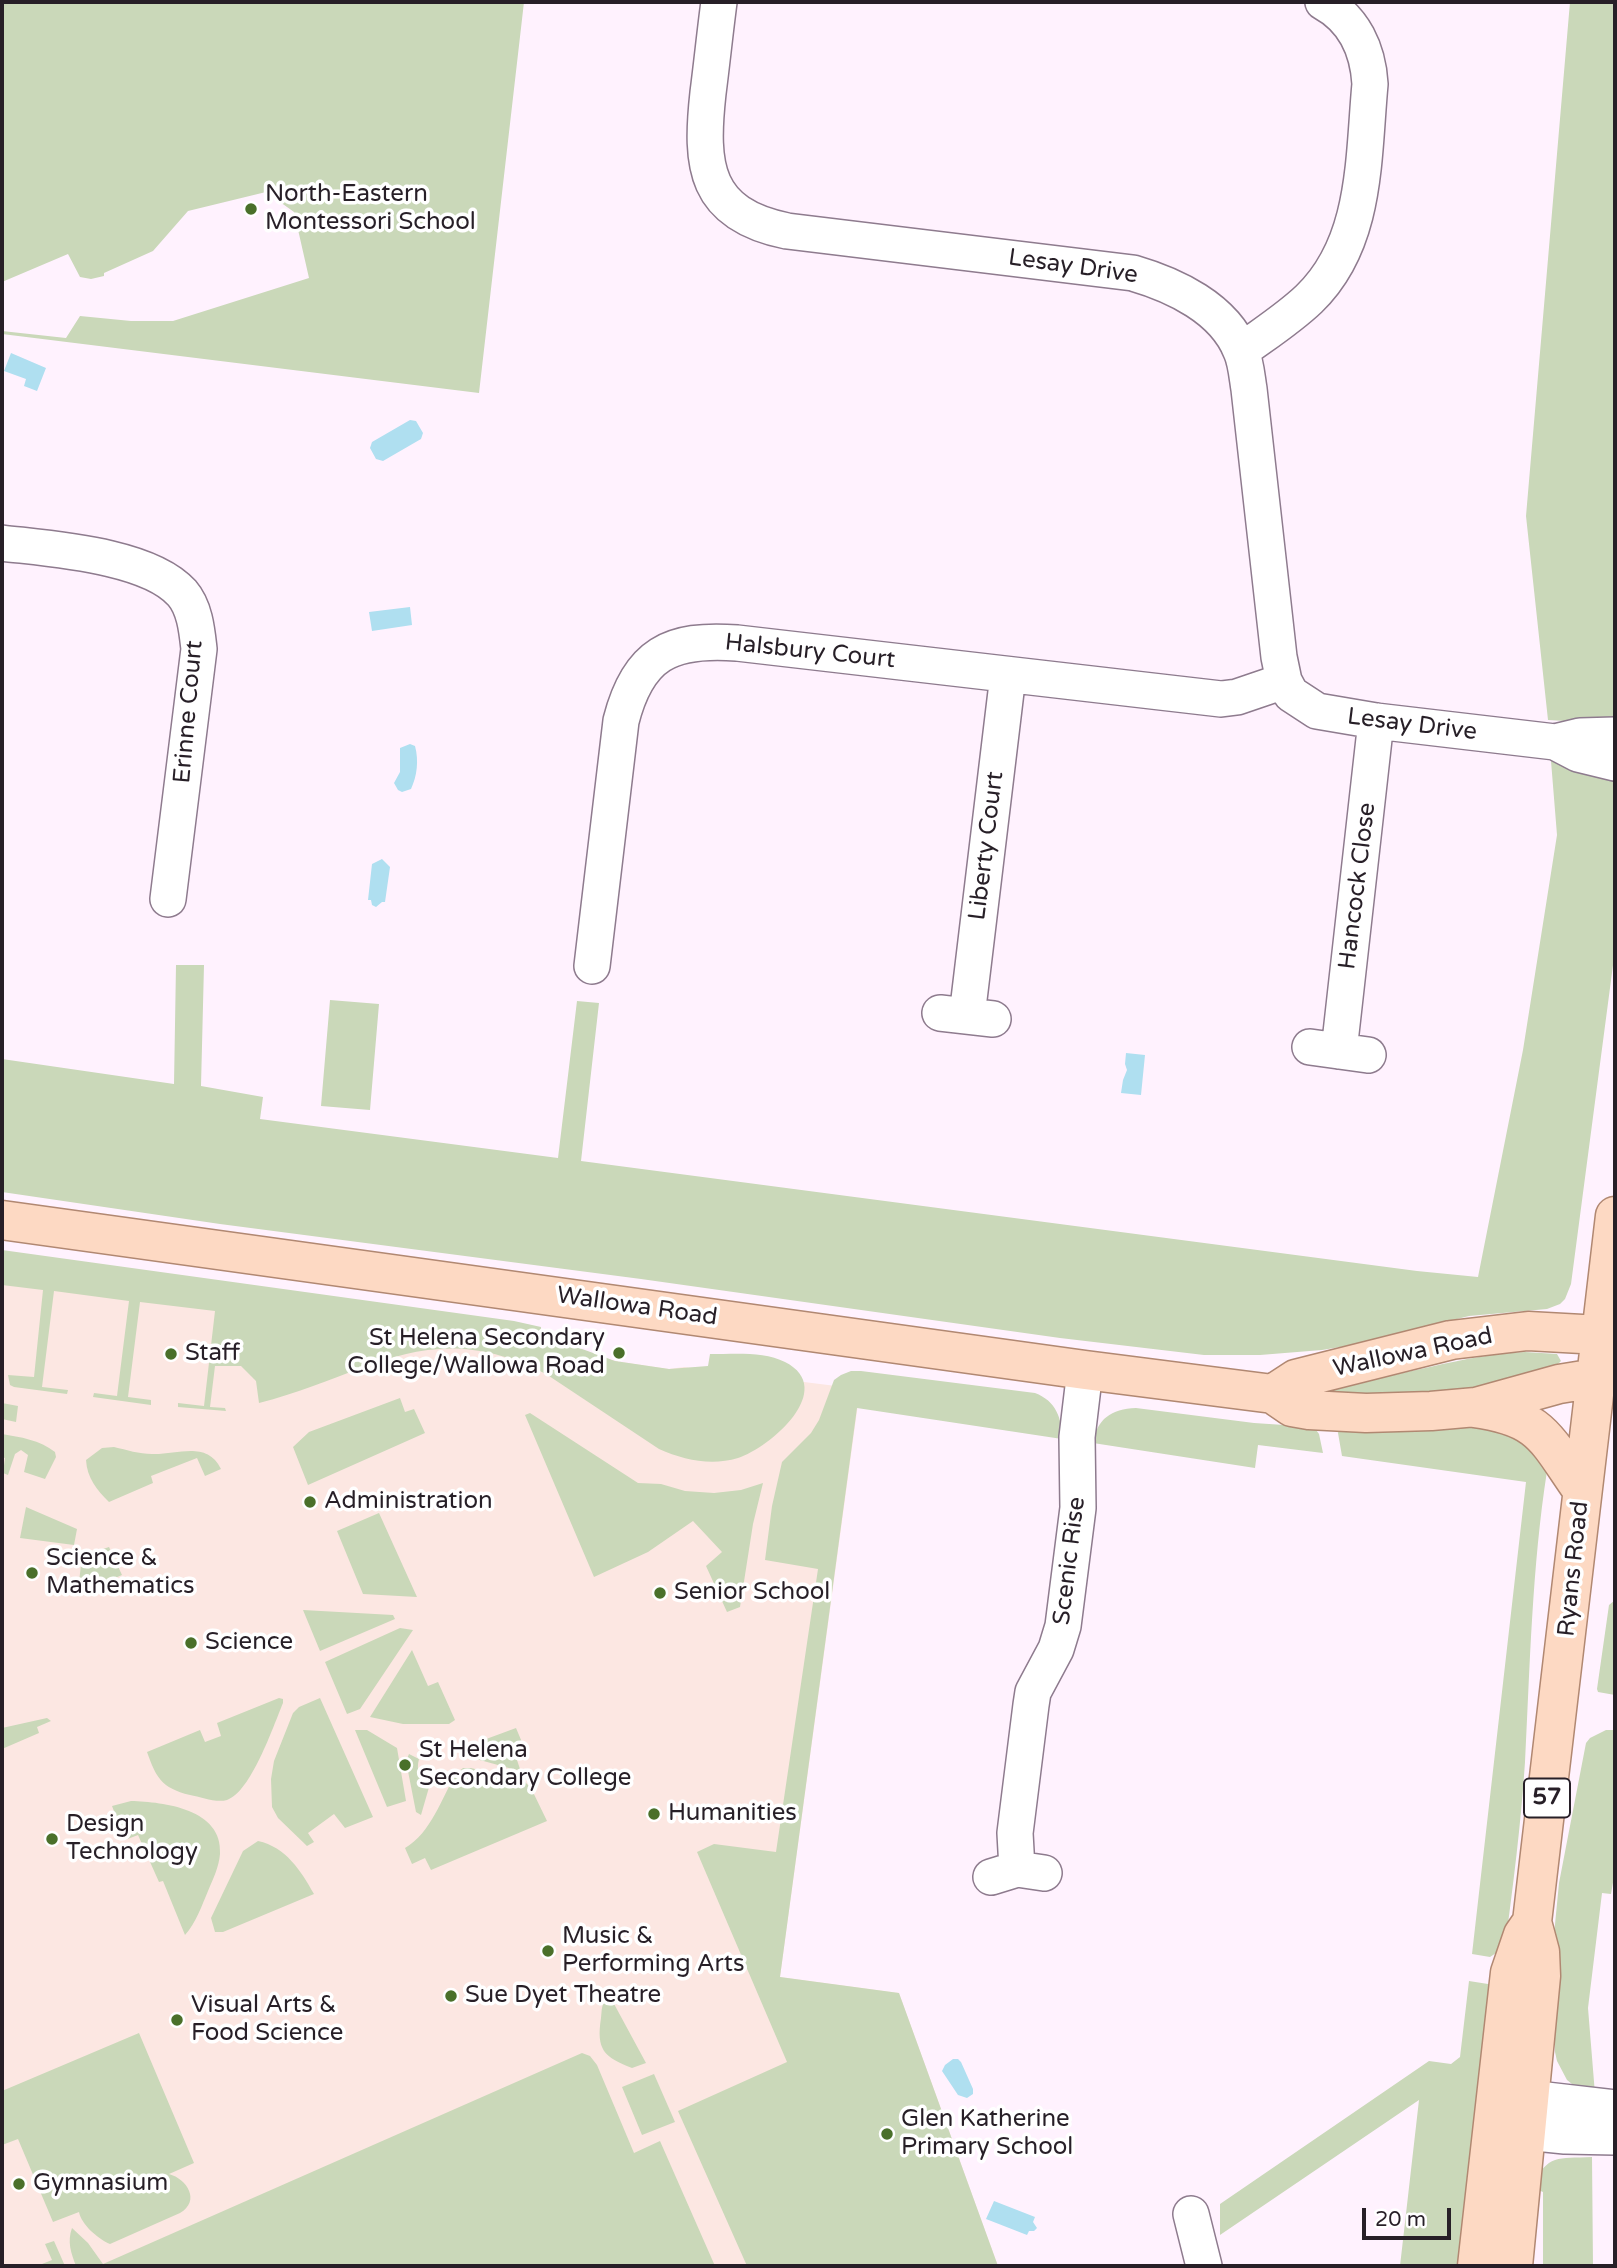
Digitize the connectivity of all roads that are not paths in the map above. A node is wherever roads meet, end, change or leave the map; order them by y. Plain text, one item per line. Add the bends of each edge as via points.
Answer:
1 (719, 2) edge
2 (1323, 2) edge
3 (1241, 351) junction
4 (2, 543) edge
5 (1008, 675) junction
6 (1284, 681) junction
7 (1377, 721) junction
8 (1615, 735) edge
9 (1555, 742) junction
10 (1615, 763) edge
11 (168, 898) dead end
12 (592, 965) dead end
13 (967, 1016) dead end
14 (1339, 1051) dead end
15 (1615, 1216) edge
16 (2, 1220) edge
17 (1608, 1336) edge
18 (1085, 1370) junction
19 (1606, 1378) edge
20 (1273, 1394) junction
21 (1469, 1408) junction
22 (1582, 1490) junction
23 (1017, 1873) dead end
24 (1615, 2108) edge
25 (1511, 2113) junction
26 (1615, 2137) edge
27 (1191, 2214) dead end
28 (1204, 2266) edge
29 (1477, 2266) edge
30 (1513, 2266) edge

1 - 3 street, Lesay Drive via 704,131 706,164 721,196 751,221 786,231 1133,273 1160,281 1205,307
2 - 3 street via 1355,31 1368,65 1356,220 1339,261 1310,298
3 - 6 street, Lesay Drive
4 - 11 street, Erinne Court via 144,569 170,582 191,609 199,649
5 - 6 street, Halsbury Court via 1220,699
5 - 12 street, Halsbury Court via 709,641 666,651 637,678 621,721
5 - 13 street, Liberty Court
6 - 7 street, Lesay Drive via 1292,694 1317,711
7 - 9 street, Lesay Drive
7 - 14 street, Hancock Close
8 - 9 street, Lesay Drive
9 - 10 street, Lesay Drive via 1578,754
15 - 17 main road, Ryans Road / 57
16 - 18 main road, Wallowa Road
17 - 19 main road, Ryans Road / 57
17 - 20 main road, Wallowa Road via 1528,1331 1451,1340 1296,1379
18 - 20 main road, Wallowa Road
18 - 23 street, Scenic Rise via 1077,1437 1078,1508 1063,1626 1033,1692 1015,1832
19 - 21 main road, Wallowa Road via 1559,1384
19 - 22 main road, Ryans Road / 57
20 - 21 main road, Wallowa Road via 1292,1407 1323,1411
21 - 22 main road via 1505,1414 1533,1426
22 - 25 main road, Ryans Road / 57 via 1532,1922 1510,1973
24 - 25 street
25 - 26 street via 1565,2136
25 - 29 main road, Ryans Road / 57
25 - 30 main road, Ryans Road / 57
27 - 28 street

